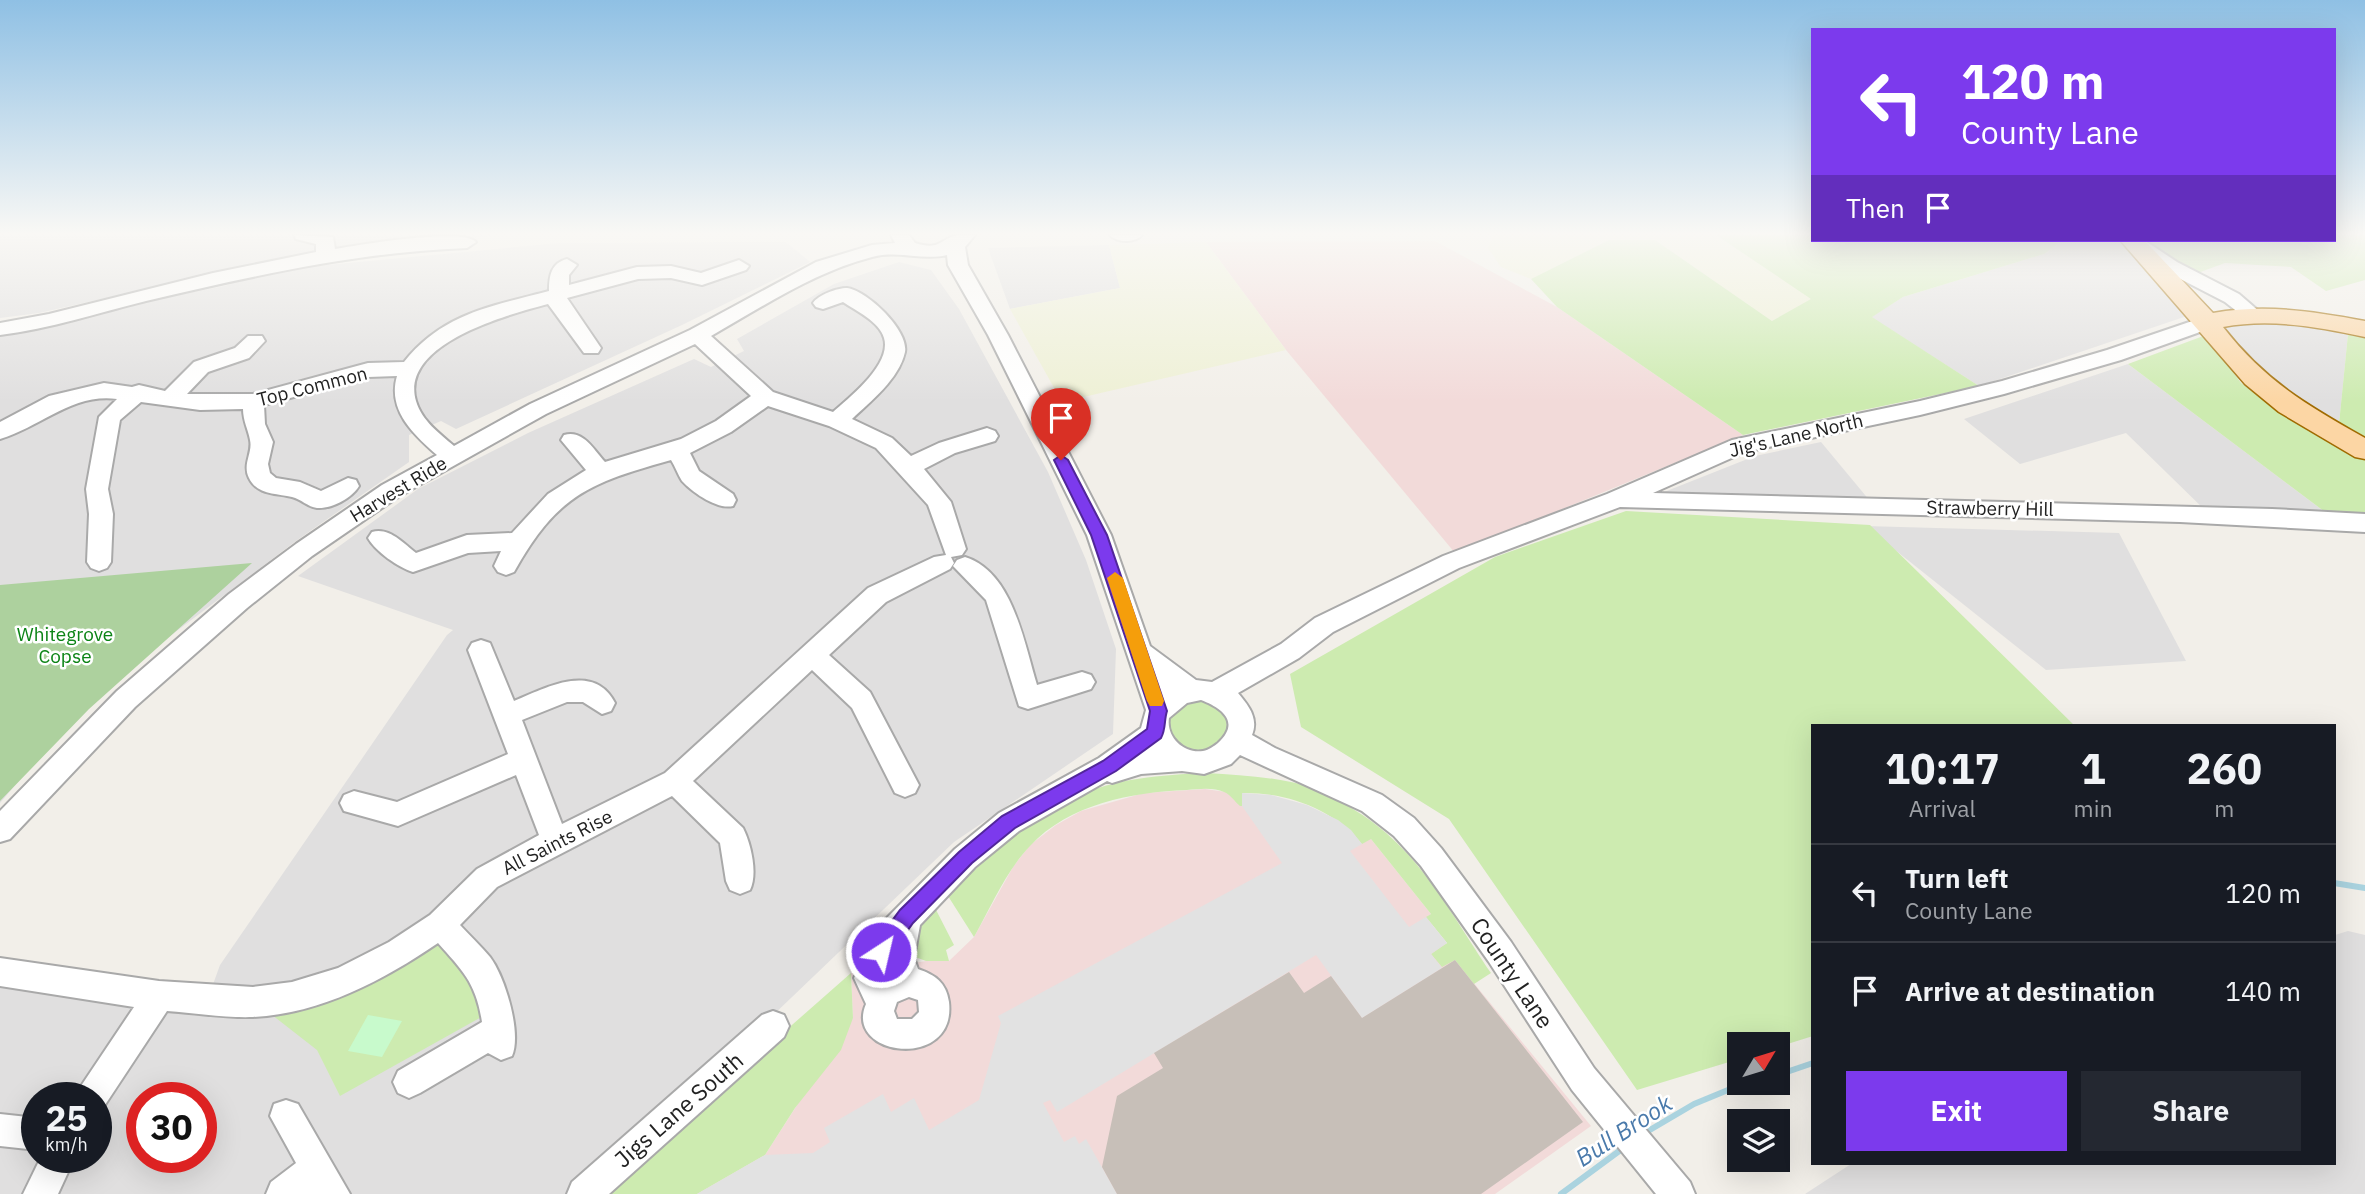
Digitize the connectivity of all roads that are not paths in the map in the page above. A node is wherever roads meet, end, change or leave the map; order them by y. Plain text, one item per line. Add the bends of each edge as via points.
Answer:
1 (165, 291) edge
2 (557, 291) edge
3 (575, 291) edge
4 (776, 291) edge
5 (969, 291) edge
6 (972, 291) edge
7 (2178, 291) edge
8 (2218, 291) edge
9 (2221, 291) edge
10 (556, 296) junction
11 (977, 300) junction
12 (823, 303) dead end
13 (2251, 313) junction
14 (2286, 314) junction
15 (2207, 322) junction
16 (0, 329) edge
17 (2365, 329) edge
18 (697, 335) junction
19 (255, 341) dead end
20 (591, 348) dead end
21 (410, 369) junction
22 (139, 392) junction
23 (172, 397) junction
24 (765, 397) junction
25 (253, 401) junction
26 (837, 421) junction
27 (0, 431) edge
28 (987, 436) dead end
29 (572, 440) dead end
30 (677, 450) junction
31 (2365, 450) edge
32 (452, 456) junction
33 (909, 467) junction
34 (601, 472) junction
35 (348, 486) dead end
36 (725, 500) dead end
37 (1615, 500) junction
38 (2365, 523) edge
39 (380, 538) dead end
40 (516, 542) junction
41 (954, 559) junction
42 (99, 562) dead end
43 (506, 566) dead end
44 (481, 650) dead end
45 (1290, 651) junction
46 (1140, 653) junction
47 (813, 656) junction
48 (1082, 682) dead end
49 (1203, 691) junction
50 (602, 703) dead end
51 (507, 715) junction
52 (1157, 722) junction
53 (1240, 729) junction
54 (525, 759) junction
55 (1218, 759) junction
56 (1182, 760) junction
57 (1084, 779) junction
58 (676, 781) junction
59 (1322, 782) junction
60 (905, 785) dead end
61 (354, 803) dead end
62 (7, 825) edge
63 (555, 841) junction
64 (0, 845) edge
65 (740, 881) dead end
66 (906, 916) junction
67 (440, 925) junction
68 (0, 972) edge
69 (907, 982) junction
70 (159, 996) junction
71 (880, 1001) junction
72 (774, 1026) dead end
73 (102, 1082) edge
74 (409, 1082) dead end
75 (286, 1116) dead end
76 (0, 1129) edge
77 (21, 1132) edge
78 (50, 1173) edge
79 (324, 1182) edge
80 (40, 1194) edge
81 (283, 1194) edge
82 (584, 1194) edge
83 (1678, 1194) edge

1 - 16 street
2 - 10 street
3 - 10 street
4 - 18 street, Harvest Ride
5 - 11 street
6 - 11 street
7 - 15 main road
8 - 13 street
9 - 14 street
10 - 20 street
10 - 21 street via 486,314 458,327 428,346
11 - 46 street via 1099,535
12 - 26 street via 845,294 890,328 896,341 892,363
13 - 14 main road
13 - 15 main road
14 - 17 main road
15 - 31 main road via 2233,357 2270,393
15 - 37 street, Jig's Lane North via 2004,387 1740,445
18 - 24 street
18 - 32 street, Harvest Ride via 538,409
19 - 23 street via 242,354 201,367
21 - 25 street, Top Common via 368,370
21 - 32 street via 404,390 409,410 425,433
22 - 23 street, Top Common
22 - 27 street, Top Common via 104,390 57,401
22 - 42 street via 110,417 97,489
23 - 25 street, Top Common via 200,403
24 - 26 street
24 - 30 street via 728,425
25 - 35 street via 254,425 262,442 259,476 269,485 300,490 319,500 332,498
26 - 33 street via 884,443
28 - 33 street via 947,448
29 - 34 street
30 - 34 street
30 - 36 street via 691,476
32 - 62 street, Harvest Ride via 357,513 238,601 126,699
33 - 41 street via 939,502
34 - 40 street via 536,517
37 - 38 street, Strawberry Hill via 2044,508
37 - 45 street, Jig's Lane North via 1451,562 1324,625
39 - 40 street via 413,563 467,544
40 - 43 street
41 - 47 street, All Saints Rise via 877,594
41 - 48 street via 997,596 1028,698
44 - 51 street
45 - 49 street, Jig's Lane North
45 - 53 street, Jig's Lane North via 1263,680
46 - 49 street
46 - 52 street
47 - 58 street, All Saints Rise
47 - 60 street via 861,700
49 - 52 street via 1169,698
49 - 53 street via 1233,703
50 - 51 street via 589,692 565,691
51 - 54 street
52 - 56 street via 1169,752
52 - 57 street via 1109,766
53 - 55 street via 1230,751
53 - 59 street, County Lane via 1265,756
54 - 61 street via 398,814
54 - 63 street
55 - 56 street
55 - 59 street, County Lane
56 - 57 street via 1141,763
57 - 66 street via 1009,822
58 - 63 street, All Saints Rise
58 - 65 street via 733,837
59 - 83 street, County Lane via 1371,803 1404,827 1431,857 1583,1079
62 - 64 street, Harvest Ride
63 - 67 street, All Saints Rise via 487,878
66 - 69 street via 899,958
66 - 71 street via 869,978
67 - 70 street, All Saints Rise via 344,981 292,998 253,1002
67 - 74 street via 481,969 495,1005 500,1037
68 - 70 street, All Saints Rise
69 - 71 street via 895,986
69 - 71 street via 924,985 934,997 933,1017 922,1031 912,1036 890,1034 878,1018
70 - 73 street
72 - 82 street, Jigs Lane South
75 - 79 street
76 - 77 street
78 - 80 street
79 - 81 street

